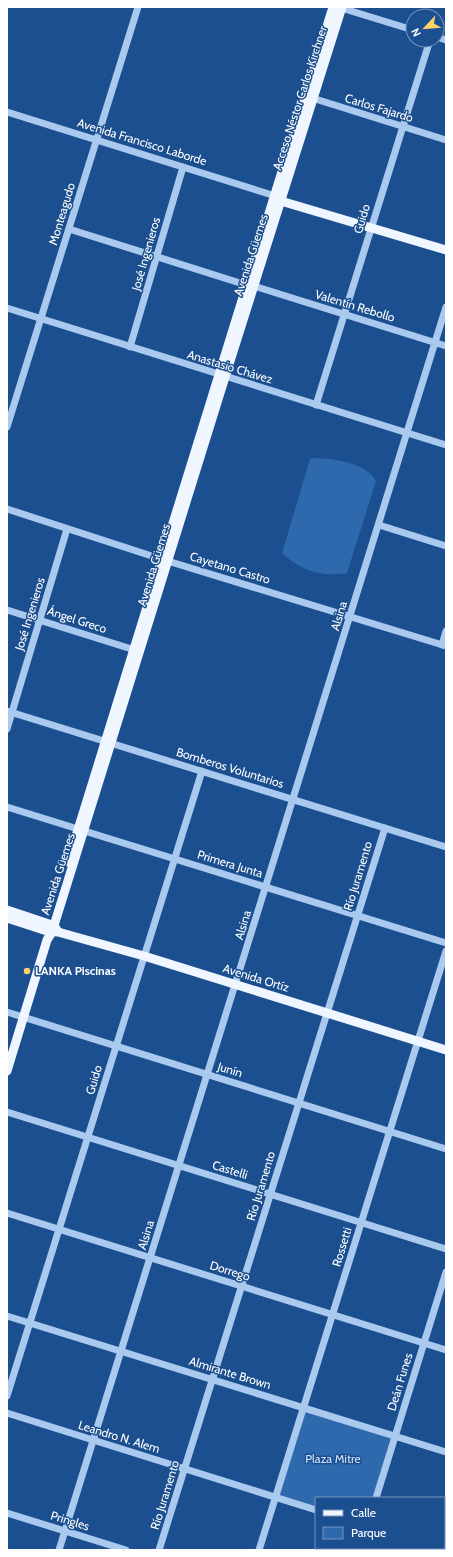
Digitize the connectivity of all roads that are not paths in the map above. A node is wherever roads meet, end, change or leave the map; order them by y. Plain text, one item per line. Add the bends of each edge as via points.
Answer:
1 (138, 7) edge
2 (339, 7) edge
3 (405, 28) edge
4 (428, 48) edge
5 (310, 97) junction
6 (7, 112) edge
7 (403, 127) junction
8 (96, 140) junction
9 (446, 140) edge
10 (183, 167) junction
11 (276, 197) junction
12 (372, 225) junction
13 (68, 229) junction
14 (446, 244) edge
15 (446, 250) edge
16 (156, 256) junction
17 (240, 283) dead end
18 (257, 287) dead end
19 (446, 307) edge
20 (7, 308) edge
21 (344, 314) junction
22 (41, 319) junction
23 (435, 343) junction
24 (446, 346) edge
25 (130, 347) junction
26 (221, 376) junction
27 (316, 405) junction
28 (10, 408) edge
29 (7, 427) edge
30 (407, 433) junction
31 (446, 445) edge
32 (7, 509) edge
33 (379, 524) junction
34 (67, 529) junction
35 (446, 546) edge
36 (164, 560) junction
37 (7, 610) edge
38 (350, 616) junction
39 (39, 620) junction
40 (446, 631) edge
41 (444, 645) edge
42 (137, 651) junction
43 (10, 712) edge
44 (7, 729) edge
45 (108, 742) junction
46 (202, 771) junction
47 (293, 799) junction
48 (7, 807) edge
49 (385, 828) junction
50 (81, 830) junction
51 (446, 847) edge
52 (175, 859) junction
53 (266, 887) junction
54 (7, 910) edge
55 (357, 915) junction
56 (7, 918) edge
57 (51, 930) junction
58 (446, 943) edge
59 (446, 952) edge
60 (144, 956) junction
61 (236, 984) junction
62 (7, 1012) edge
63 (327, 1013) junction
64 (24, 1017) junction
65 (418, 1041) junction
66 (116, 1046) junction
67 (446, 1050) edge
68 (7, 1071) edge
69 (207, 1075) junction
70 (299, 1103) junction
71 (7, 1112) edge
72 (390, 1132) junction
73 (88, 1138) junction
74 (446, 1149) edge
75 (179, 1166) junction
76 (270, 1194) junction
77 (7, 1213) edge
78 (361, 1223) junction
79 (59, 1229) junction
80 (446, 1249) edge
81 (150, 1257) junction
82 (446, 1272) edge
83 (242, 1286) junction
84 (333, 1314) junction
85 (7, 1316) edge
86 (30, 1323) junction
87 (424, 1343) junction
88 (446, 1350) edge
89 (121, 1351) junction
90 (212, 1379) junction
91 (7, 1396) edge
92 (304, 1407) junction
93 (7, 1413) edge
94 (395, 1435) junction
95 (93, 1440) junction
96 (446, 1452) edge
97 (184, 1469) junction
98 (276, 1497) junction
99 (376, 1497) edge
100 (315, 1510) edge
101 (7, 1513) edge
102 (65, 1531) junction
103 (59, 1550) edge
104 (126, 1550) edge
105 (159, 1550) edge
106 (259, 1550) edge

1 - 8 street, Monteagudo
2 - 3 street
2 - 5 main road, Acceso Néstor Carlos Kirchner
4 - 7 street, Guido
5 - 7 street, Carlos Fajardo
5 - 11 main road, Acceso Néstor Carlos Kirchner
6 - 8 street, Avenida Francisco Laborde
7 - 9 street, Carlos Fajardo
7 - 12 street, Guido
8 - 10 street, Avenida Francisco Laborde
8 - 13 street, Monteagudo
10 - 11 street, Avenida Francisco Laborde
10 - 16 street, José Ingenieros
11 - 12 main road, Avenida Francisco Laborde
11 - 26 main road, Avenida Güemes
12 - 14 main road, Avenida Francisco Laborde
12 - 15 main road, Avenida Francisco Laborde
12 - 21 street, Guido
13 - 16 street
13 - 22 street, Monteagudo
16 - 17 street
16 - 25 street, José Ingenieros
18 - 21 street, Valentín Rebollo
19 - 23 street, Alsina
20 - 22 street, Anastasio Chávez
21 - 23 street, Valentín Rebollo
21 - 27 street, Guido
22 - 25 street, Anastasio Chávez
22 - 28 street, Monteagudo
23 - 24 street, Valentín Rebollo
23 - 30 street, Alsina
25 - 26 street, Anastasio Chávez
26 - 27 street, Anastasio Chávez
26 - 36 main road, Avenida Güemes
27 - 30 street, Anastasio Chávez
28 - 29 street, Monteagudo
30 - 31 street, Anastasio Chávez
30 - 33 street, Alsina
32 - 34 street, Cayetano Castro
33 - 35 street
33 - 38 street, Alsina
34 - 36 street, Cayetano Castro
34 - 39 street, José Ingenieros
36 - 38 street, Cayetano Castro
36 - 42 main road, Avenida Güemes
37 - 39 street, Ángel Greco
38 - 41 street, Cayetano Castro
38 - 47 street, Alsina
39 - 42 street, Ángel Greco
39 - 43 street, José Ingenieros
40 - 41 street
42 - 45 main road, Avenida Güemes
43 - 44 street, José Ingenieros
43 - 45 street, Bomberos Voluntarios
45 - 46 street, Bomberos Voluntarios
45 - 50 main road, Avenida Güemes
46 - 47 street, Bomberos Voluntarios
46 - 52 street, Guido
47 - 49 street, Bomberos Voluntarios
47 - 53 street, Alsina
48 - 50 street, Primera Junta
49 - 51 street, Bomberos Voluntarios
49 - 55 street, Río Juramento
50 - 52 street, Primera Junta
50 - 57 main road, Avenida Güemes
52 - 53 street, Primera Junta
52 - 60 street, Guido
53 - 55 street, Primera Junta
53 - 61 street, Alsina
54 - 57 main road, Avenida Ortíz
55 - 58 street, Primera Junta
55 - 63 street, Río Juramento
56 - 57 main road, Avenida Ortíz
57 - 60 main road, Avenida Ortíz
57 - 64 main road, Avenida Güemes
59 - 65 street, Rossetti
60 - 61 main road, Avenida Ortíz
60 - 66 street, Guido
61 - 63 main road, Avenida Ortíz
61 - 69 street, Alsina
62 - 64 street, Junín
63 - 65 main road, Avenida Ortíz
63 - 70 street, Río Juramento
64 - 66 street, Junín
64 - 68 main road, Avenida Güemes
65 - 67 main road, Avenida Ortíz
65 - 72 street, Rossetti
66 - 69 street, Junín
66 - 73 street, Guido
69 - 70 street, Junín
69 - 75 street, Alsina
70 - 72 street, Junín
70 - 76 street, Río Juramento
71 - 73 street, Castelli
72 - 74 street, Junín
72 - 78 street, Rossetti
73 - 75 street, Castelli
73 - 79 street, Guido
75 - 76 street, Castelli
75 - 81 street, Alsina
76 - 78 street, Castelli
76 - 83 street, Río Juramento
77 - 79 street, Dorrego
78 - 80 street, Castelli
78 - 84 street, Rossetti
79 - 81 street, Dorrego
79 - 86 street, Guido
81 - 83 street, Dorrego
81 - 89 street, Alsina
82 - 87 street, Deán Funes
83 - 84 street, Dorrego
83 - 90 street, Río Juramento
84 - 87 street, Dorrego
84 - 92 street, Rossetti
85 - 86 street, Almirante Brown
86 - 89 street, Almirante Brown
86 - 91 street, Guido
87 - 88 street, Dorrego
87 - 94 street, Deán Funes
89 - 90 street, Almirante Brown
89 - 95 street, Alsina
90 - 92 street, Almirante Brown
90 - 97 street, Río Juramento
92 - 94 street, Almirante Brown
92 - 98 street, Rossetti
93 - 95 street, Leandro N. Alem
94 - 96 street, Almirante Brown
94 - 99 street, Deán Funes
95 - 97 street, Leandro N. Alem
95 - 102 street, Alsina
97 - 98 street, Leandro N. Alem
97 - 105 street, Río Juramento
98 - 100 street, Leandro N. Alem
98 - 106 street, Rossetti
101 - 102 street, Pringles
102 - 103 street, Alsina
102 - 104 street, Pringles

